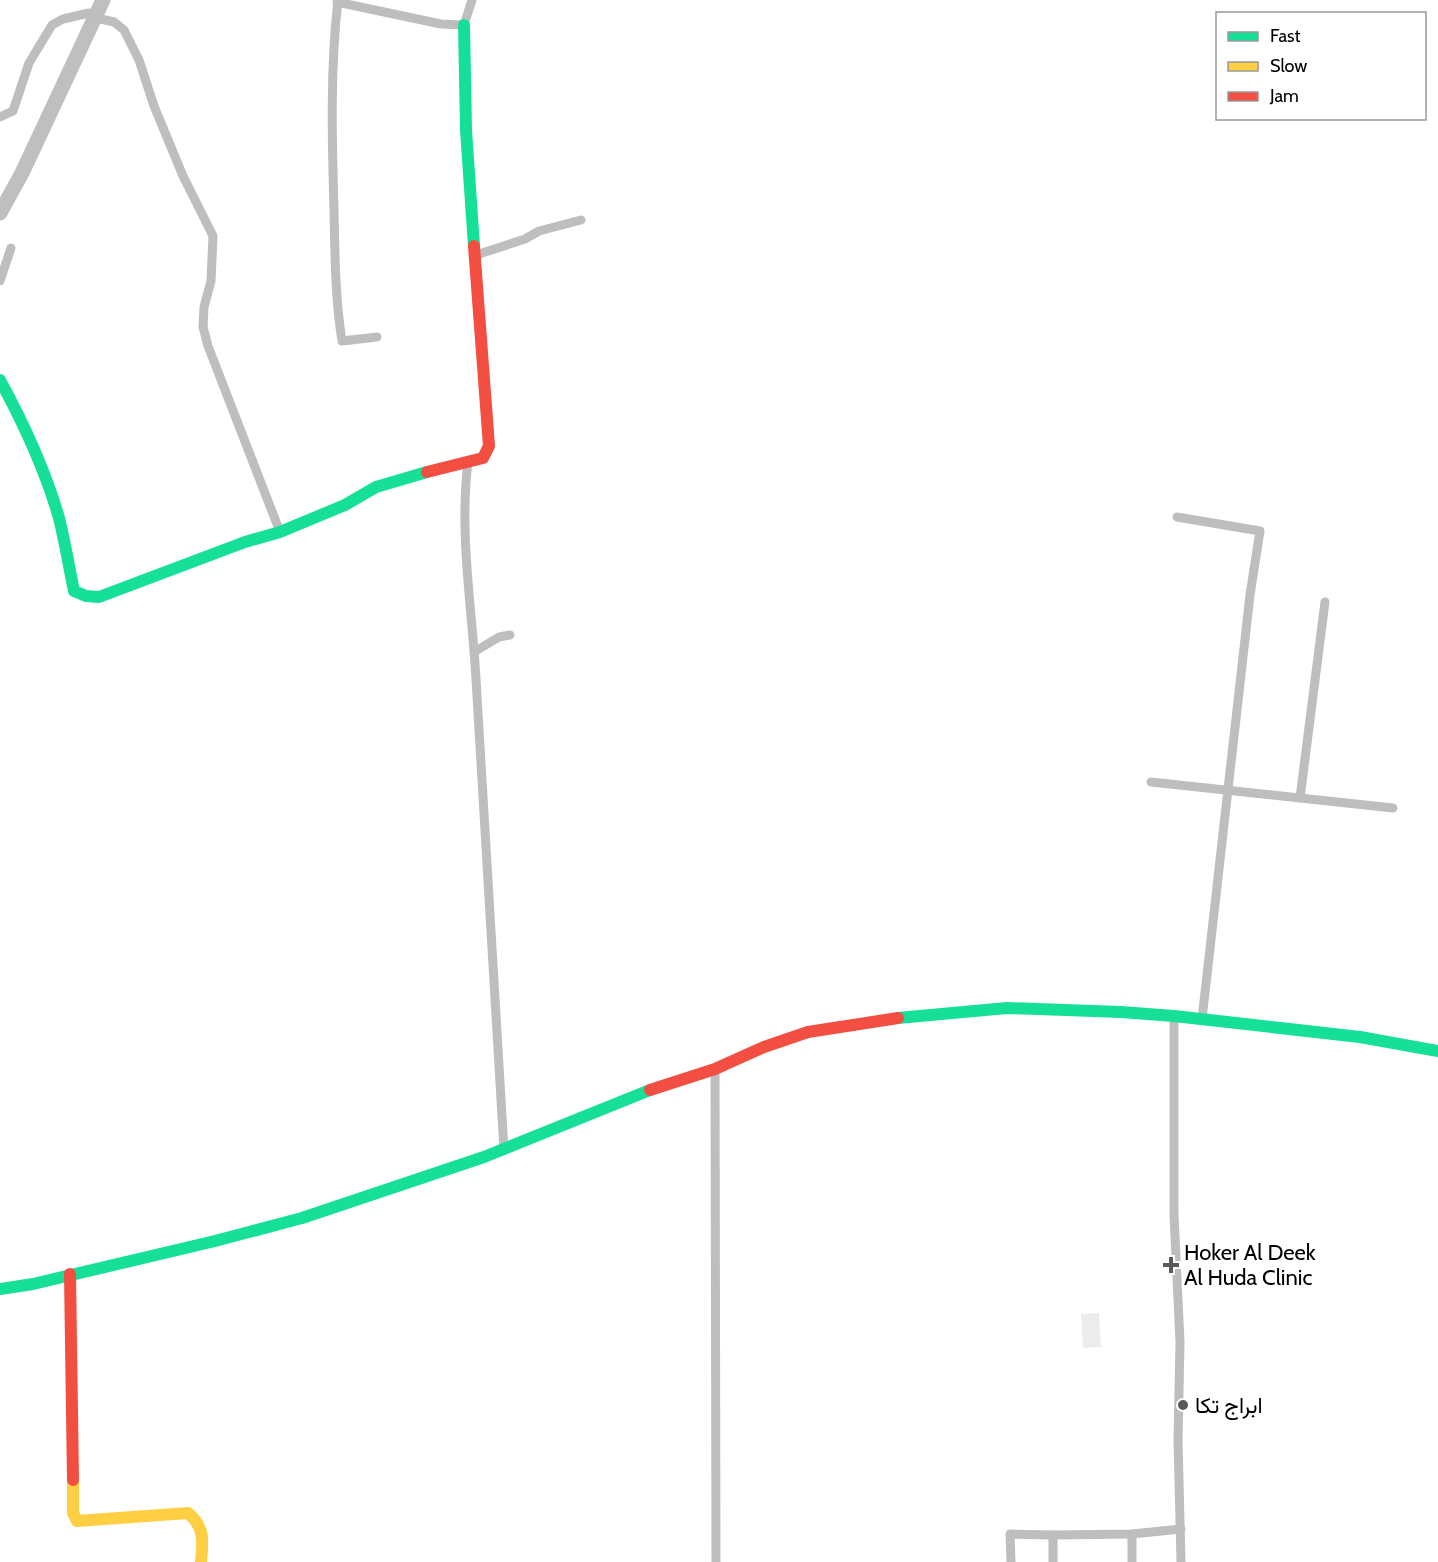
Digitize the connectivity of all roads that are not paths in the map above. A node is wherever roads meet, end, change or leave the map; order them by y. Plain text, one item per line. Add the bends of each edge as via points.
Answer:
1 (472, 0) edge
2 (338, 1) edge
3 (464, 25) junction
4 (0, 117) edge
5 (581, 220) dead end
6 (11, 248) dead end
7 (473, 256) junction
8 (0, 281) edge
9 (377, 337) dead end
10 (0, 380) edge
11 (468, 462) junction
12 (1178, 518) dead end
13 (280, 532) junction
14 (1325, 602) dead end
15 (510, 635) dead end
16 (474, 652) junction
17 (1151, 782) dead end
18 (1228, 791) junction
19 (1300, 798) junction
20 (1393, 808) dead end
21 (1174, 1016) junction
22 (1202, 1019) junction
23 (1438, 1051) edge
24 (715, 1069) junction
25 (504, 1150) junction
26 (70, 1274) junction
27 (0, 1289) edge
28 (1181, 1529) junction
29 (1132, 1534) junction
30 (1053, 1535) junction
31 (201, 1562) edge
32 (717, 1562) edge
33 (1011, 1562) edge
34 (1053, 1562) edge
35 (1132, 1562) edge
36 (1181, 1562) edge

1 - 3 street
2 - 3 street via 441,24
2 - 9 street via 332,108 338,314 342,341
3 - 7 street
4 - 13 street via 14,111 29,63 52,25 89,13 124,30 183,176 213,236 203,327
5 - 7 street
6 - 8 street
7 - 11 street via 489,446 483,458
10 - 13 street via 30,438 45,478 59,520 74,591 99,597
11 - 13 street via 392,481
11 - 16 street via 464,520
12 - 18 street via 1260,531
14 - 19 street
15 - 16 street
16 - 25 street
17 - 18 street
18 - 19 street
18 - 22 street
19 - 20 street
21 - 22 street
21 - 24 street via 1006,1008 912,1016 808,1032
21 - 28 street
22 - 23 street via 1360,1037
24 - 25 street via 654,1089
24 - 32 street
25 - 26 street via 302,1218
26 - 27 street
26 - 31 street via 73,1513 77,1521 188,1513 203,1530
28 - 29 street
28 - 36 street
29 - 30 street
29 - 35 street
30 - 33 street via 1010,1534
30 - 34 street

